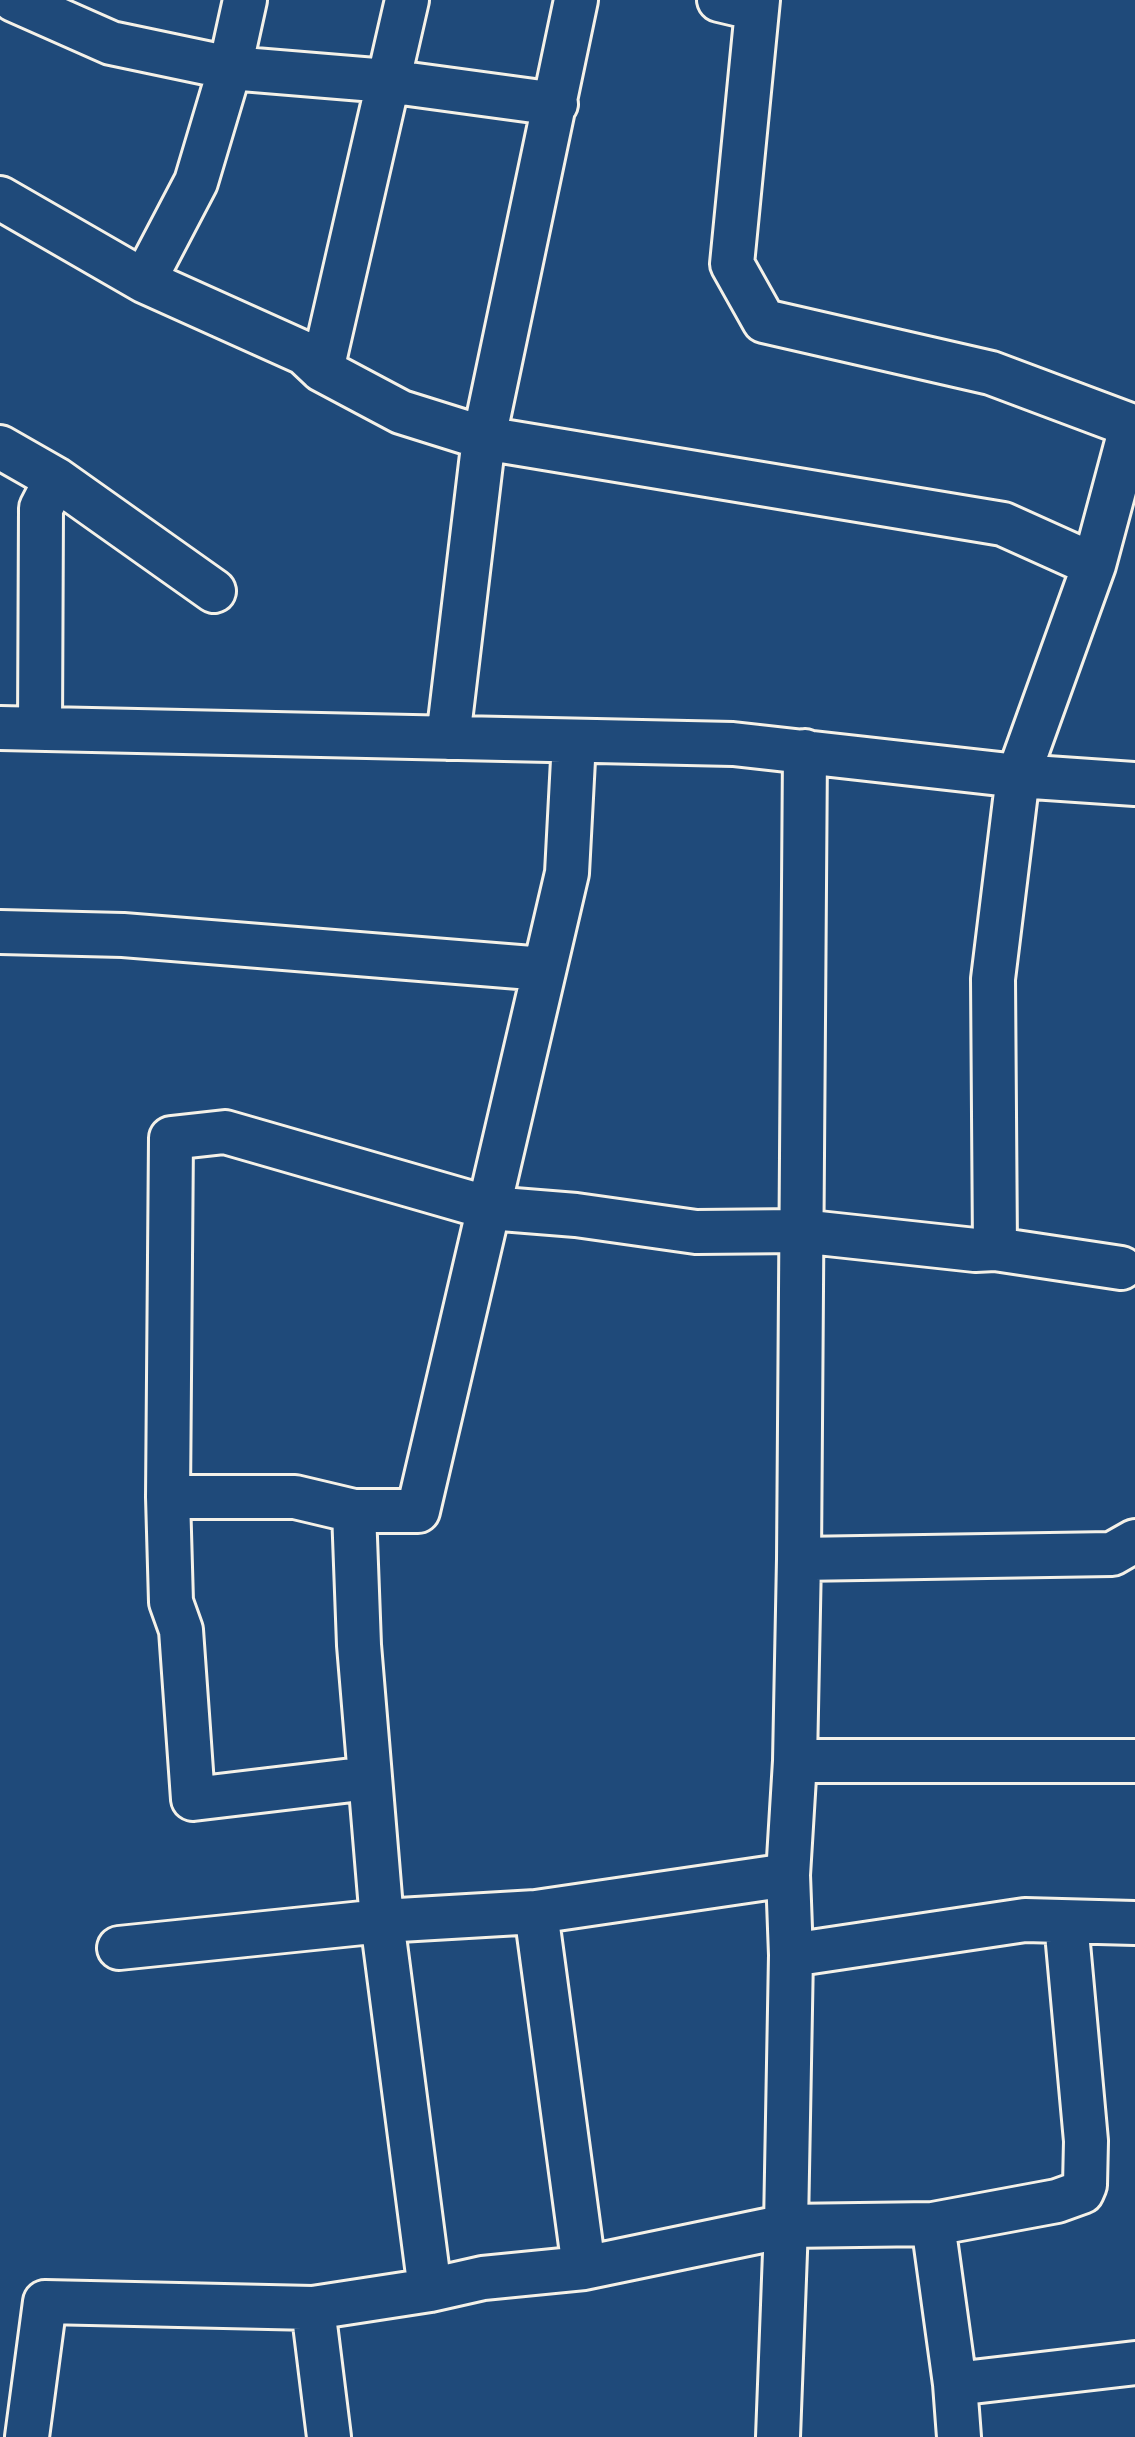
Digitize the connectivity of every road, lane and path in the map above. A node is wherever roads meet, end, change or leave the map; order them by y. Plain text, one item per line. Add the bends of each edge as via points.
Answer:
1 (14, 0) edge
2 (245, 0) edge
3 (407, 0) edge
4 (576, 0) edge
5 (744, 3) edge
6 (230, 68) junction
7 (387, 81) junction
8 (556, 104) junction
9 (0, 198) edge
10 (144, 281) junction
11 (322, 370) junction
12 (1133, 427) edge
13 (484, 438) junction
14 (0, 447) edge
15 (56, 479) junction
16 (1094, 565) junction
17 (214, 591) dead end
18 (20, 729) edge
19 (448, 738) junction
20 (574, 741) junction
21 (805, 751) junction
22 (1018, 776) junction
23 (1135, 784) edge
24 (0, 932) edge
25 (544, 969) junction
26 (489, 1208) junction
27 (800, 1231) junction
28 (995, 1249) junction
29 (1121, 1268) dead end
30 (168, 1497) junction
31 (354, 1511) junction
32 (1135, 1541) edge
33 (799, 1559) junction
34 (795, 1761) junction
35 (1135, 1761) edge
36 (369, 1778) junction
37 (788, 1875) junction
38 (536, 1912) junction
39 (382, 1921) junction
40 (1066, 1922) junction
41 (1135, 1923) edge
42 (119, 1948) dead end
43 (791, 1955) junction
44 (933, 2224) junction
45 (786, 2226) junction
46 (584, 2268) junction
47 (430, 2290) junction
48 (313, 2308) junction
49 (1135, 2363) edge
50 (955, 2384) junction
51 (27, 2437) edge
52 (329, 2437) edge
53 (778, 2437) edge
54 (959, 2437) edge

1 - 6 street via 111,43
2 - 6 street
3 - 7 street
4 - 8 street
5 - 12 street via 732,264 764,321 991,373
6 - 7 street
6 - 10 street via 196,182
7 - 8 street
7 - 11 street
8 - 13 street
9 - 10 street
10 - 11 street via 304,353
11 - 13 street via 401,412
12 - 16 street
13 - 16 street via 1003,524
13 - 19 street
14 - 15 street
15 - 17 street
15 - 18 street via 41,508
16 - 22 street
18 - 19 street
19 - 20 street
20 - 21 street
20 - 25 street via 567,873
21 - 22 street
21 - 27 street
22 - 23 street
22 - 28 street via 993,979
24 - 25 street via 123,935
25 - 26 street
26 - 27 street via 696,1232
26 - 30 street via 225,1132 171,1138
26 - 31 street via 418,1511
27 - 28 street
27 - 33 street
28 - 29 street
30 - 31 street via 295,1497
30 - 36 street via 171,1602 181,1630 193,1799
31 - 36 street
32 - 33 street via 1112,1554
33 - 34 street
34 - 35 street
34 - 37 street
36 - 39 street
37 - 38 street
37 - 43 street
38 - 39 street
38 - 46 street
39 - 42 street
39 - 47 street
40 - 41 street
40 - 43 street via 1025,1920
40 - 44 street via 1086,2141 1082,2192
43 - 45 street
44 - 45 street
44 - 50 street
45 - 46 street
45 - 53 street
46 - 47 street via 483,2278
47 - 48 street
48 - 51 street via 45,2302
48 - 52 street
49 - 50 street
50 - 54 street

